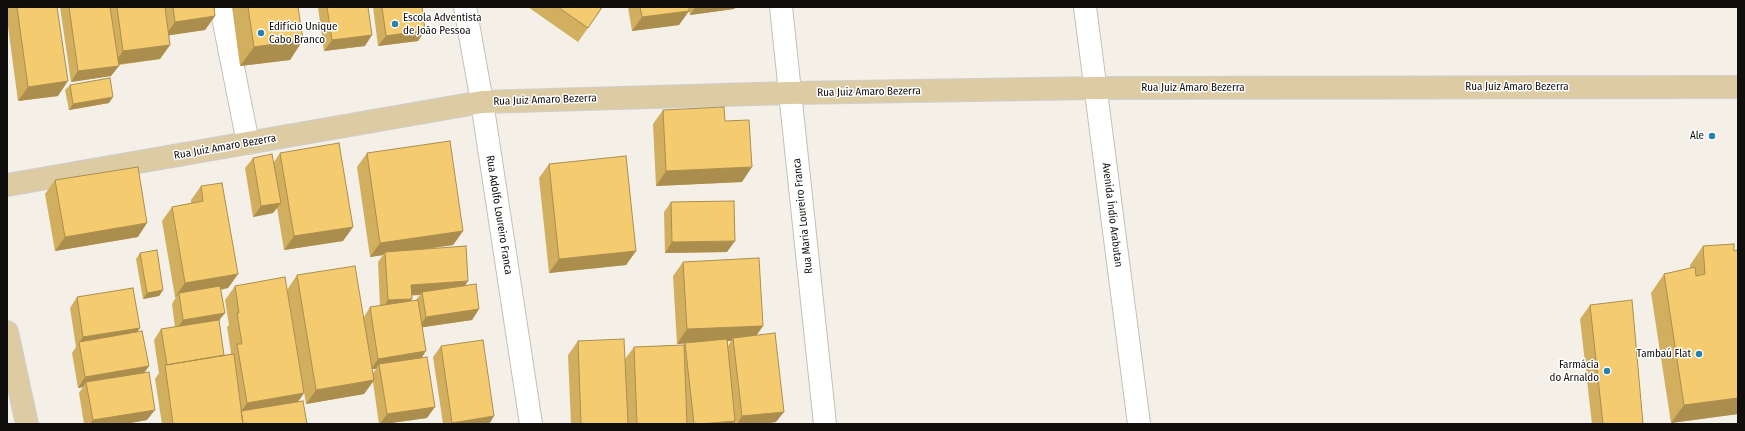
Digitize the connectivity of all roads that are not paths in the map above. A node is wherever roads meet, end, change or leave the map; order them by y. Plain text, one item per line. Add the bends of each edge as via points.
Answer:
1 (221, 7) edge
2 (465, 7) edge
3 (781, 7) edge
4 (1085, 7) edge
5 (1738, 87) edge
6 (1096, 88) junction
7 (790, 93) junction
8 (482, 102) junction
9 (248, 143) junction
10 (7, 185) edge
11 (7, 332) edge
12 (27, 424) edge
13 (531, 424) edge
14 (825, 424) edge
15 (1139, 424) edge

1 - 9 street
2 - 8 street, Rua Adolfo Loureiro Franca
3 - 7 street, Rua Maria Loureiro Franca
4 - 6 street, Avenida Índio Arabutan
5 - 6 main road, Rua Juiz Amaro Bezerra
6 - 7 main road, Rua Juiz Amaro Bezerra
6 - 15 street, Avenida Índio Arabutan
7 - 8 main road, Rua Juiz Amaro Bezerra
7 - 14 street, Rua Maria Loureiro Franca
8 - 9 main road, Rua Juiz Amaro Bezerra
8 - 13 street, Rua Adolfo Loureiro Franca
9 - 10 main road, Rua Juiz Amaro Bezerra
11 - 12 main road

